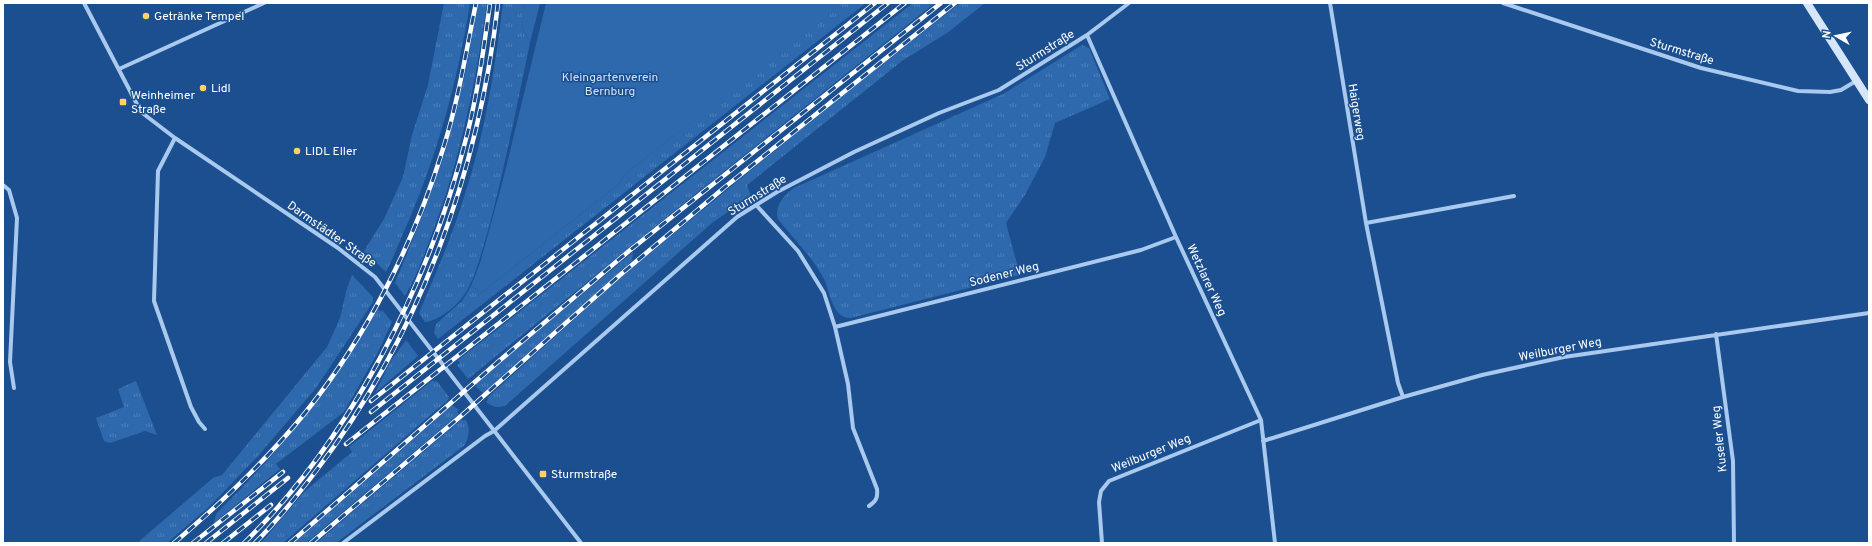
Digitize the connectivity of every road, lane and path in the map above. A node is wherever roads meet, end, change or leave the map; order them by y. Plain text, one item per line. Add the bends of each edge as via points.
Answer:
1 (84, 3) edge
2 (264, 3) edge
3 (1129, 3) edge
4 (1330, 3) edge
5 (1503, 3) edge
6 (1807, 3) edge
7 (1087, 35) junction
8 (120, 69) junction
9 (1857, 80) junction
10 (1869, 100) edge
11 (175, 138) junction
12 (3, 185) edge
13 (1514, 196) dead end
14 (757, 206) junction
15 (1366, 223) junction
16 (1176, 237) junction
17 (1869, 313) edge
18 (835, 327) junction
19 (1716, 334) junction
20 (14, 388) dead end
21 (1403, 397) junction
22 (1261, 420) junction
23 (205, 429) dead end
24 (494, 431) junction
25 (1263, 441) junction
26 (869, 506) dead end
27 (344, 543) edge
28 (581, 543) edge
29 (1102, 543) edge
30 (1275, 543) edge
31 (1734, 543) edge

1 - 8 street
2 - 8 street
3 - 7 street, Sturmstraße
4 - 15 street, Haigerweg
5 - 9 street, Sturmstraße via 1701,68 1798,91 1830,92 1840,90
6 - 9 main road
7 - 14 street, Sturmstraße via 999,90 939,113 854,152 777,192
7 - 16 street, Wetzlarer Weg
8 - 11 street via 141,112
9 - 10 main road
11 - 23 street via 158,170 154,301 191,407
11 - 24 street, Darmstädter Straße via 338,248 375,277
12 - 20 street via 9,190 17,218 10,362
13 - 15 street
14 - 18 street via 798,251 815,276 824,293
14 - 24 street, Sturmstraße via 737,217
15 - 21 street, Haigerweg
16 - 18 street, Sodener Weg via 1141,250
16 - 22 street, Wetzlarer Weg
17 - 19 street, Weilburger Weg
18 - 26 street via 848,384 853,428 877,489 878,497
19 - 21 street, Weilburger Weg via 1564,357 1482,375
19 - 31 street, Kuseler Weg via 1733,461
21 - 25 street, Weilburger Weg
22 - 25 street, Wetzlarer Weg
22 - 29 street, Weilburger Weg via 1109,481 1101,490 1099,502
24 - 27 street, Sturmstraße
24 - 28 street, Darmstädter Straße
25 - 30 street, Wetzlarer Weg

